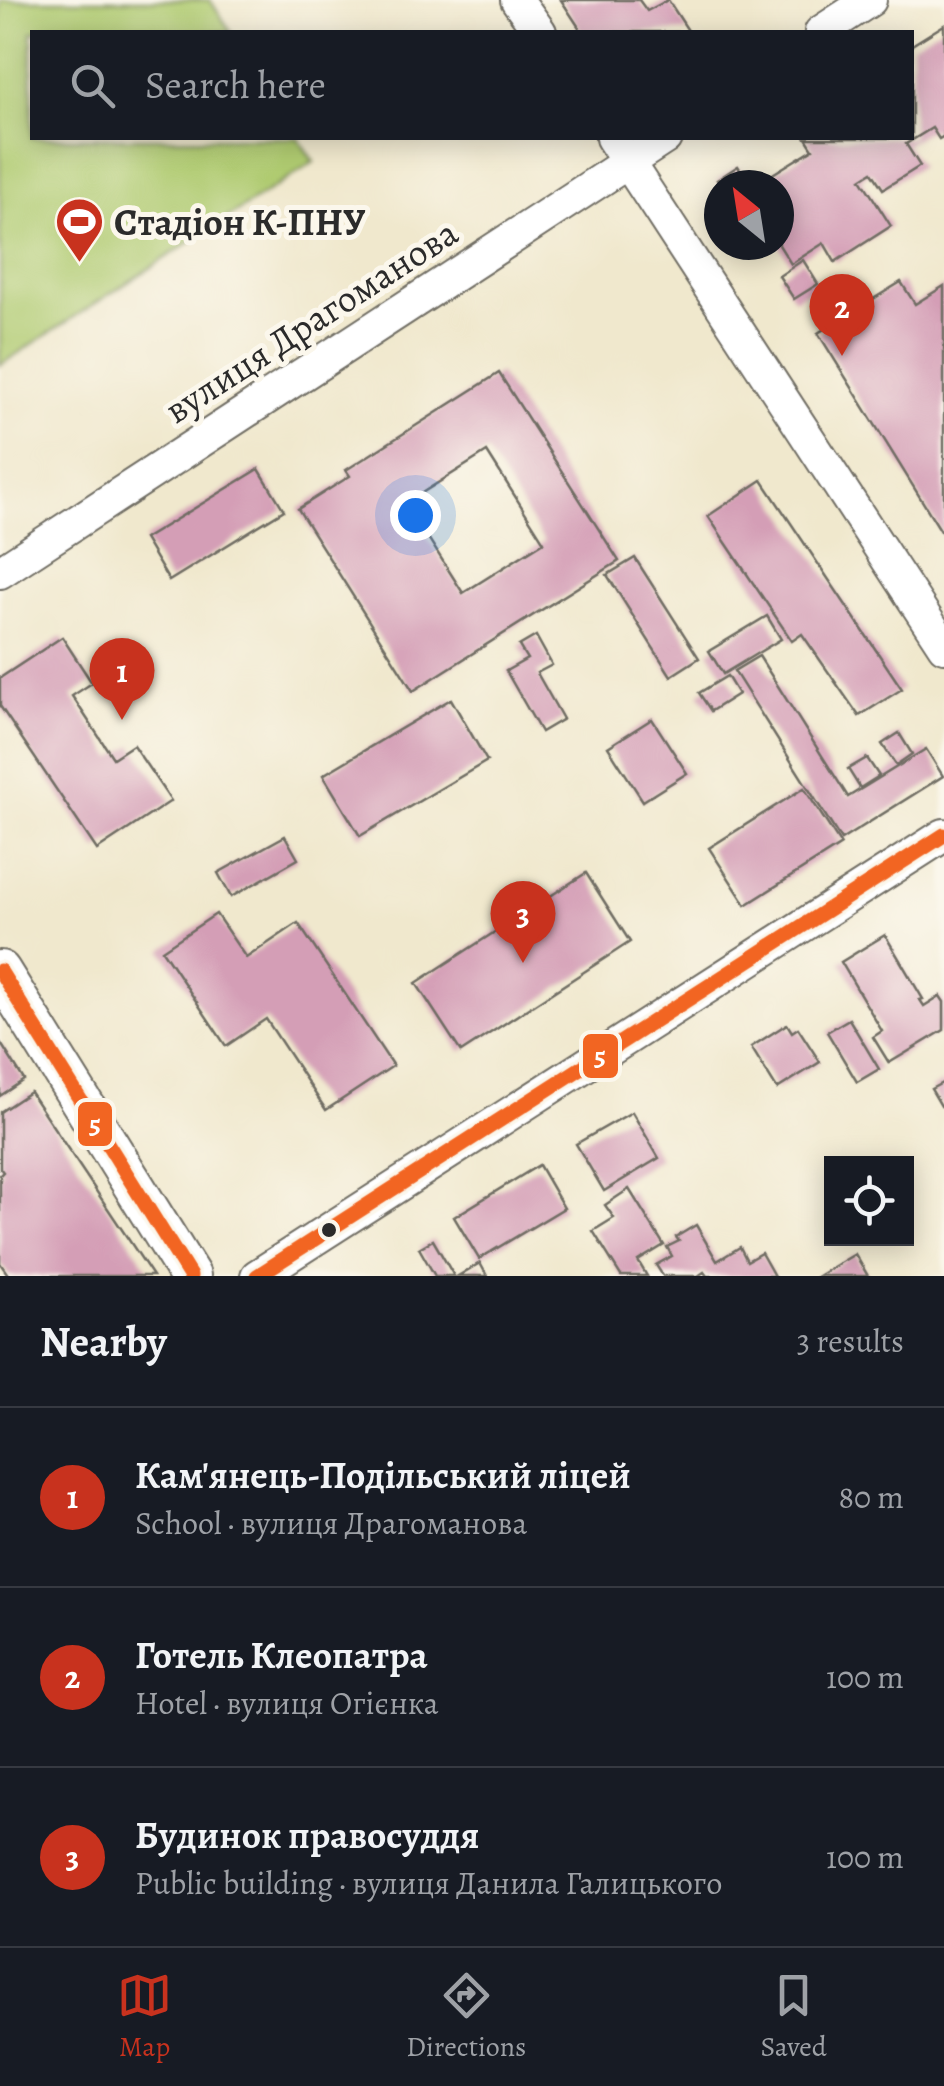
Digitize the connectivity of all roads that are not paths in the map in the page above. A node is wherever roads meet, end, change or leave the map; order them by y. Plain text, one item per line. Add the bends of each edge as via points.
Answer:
1 (517, 0) edge
2 (870, 0) edge
3 (539, 30) edge
4 (824, 30) edge
5 (658, 140) edge
6 (620, 150) edge
7 (0, 572) edge
8 (944, 646) edge
9 (944, 835) edge
10 (0, 972) edge
11 (190, 1276) edge
12 (257, 1276) edge

1 - 3 street
2 - 4 street
5 - 6 street, вулиця Драгоманова
6 - 7 street, вулиця Драгоманова
6 - 8 street
9 - 12 street
10 - 11 street

